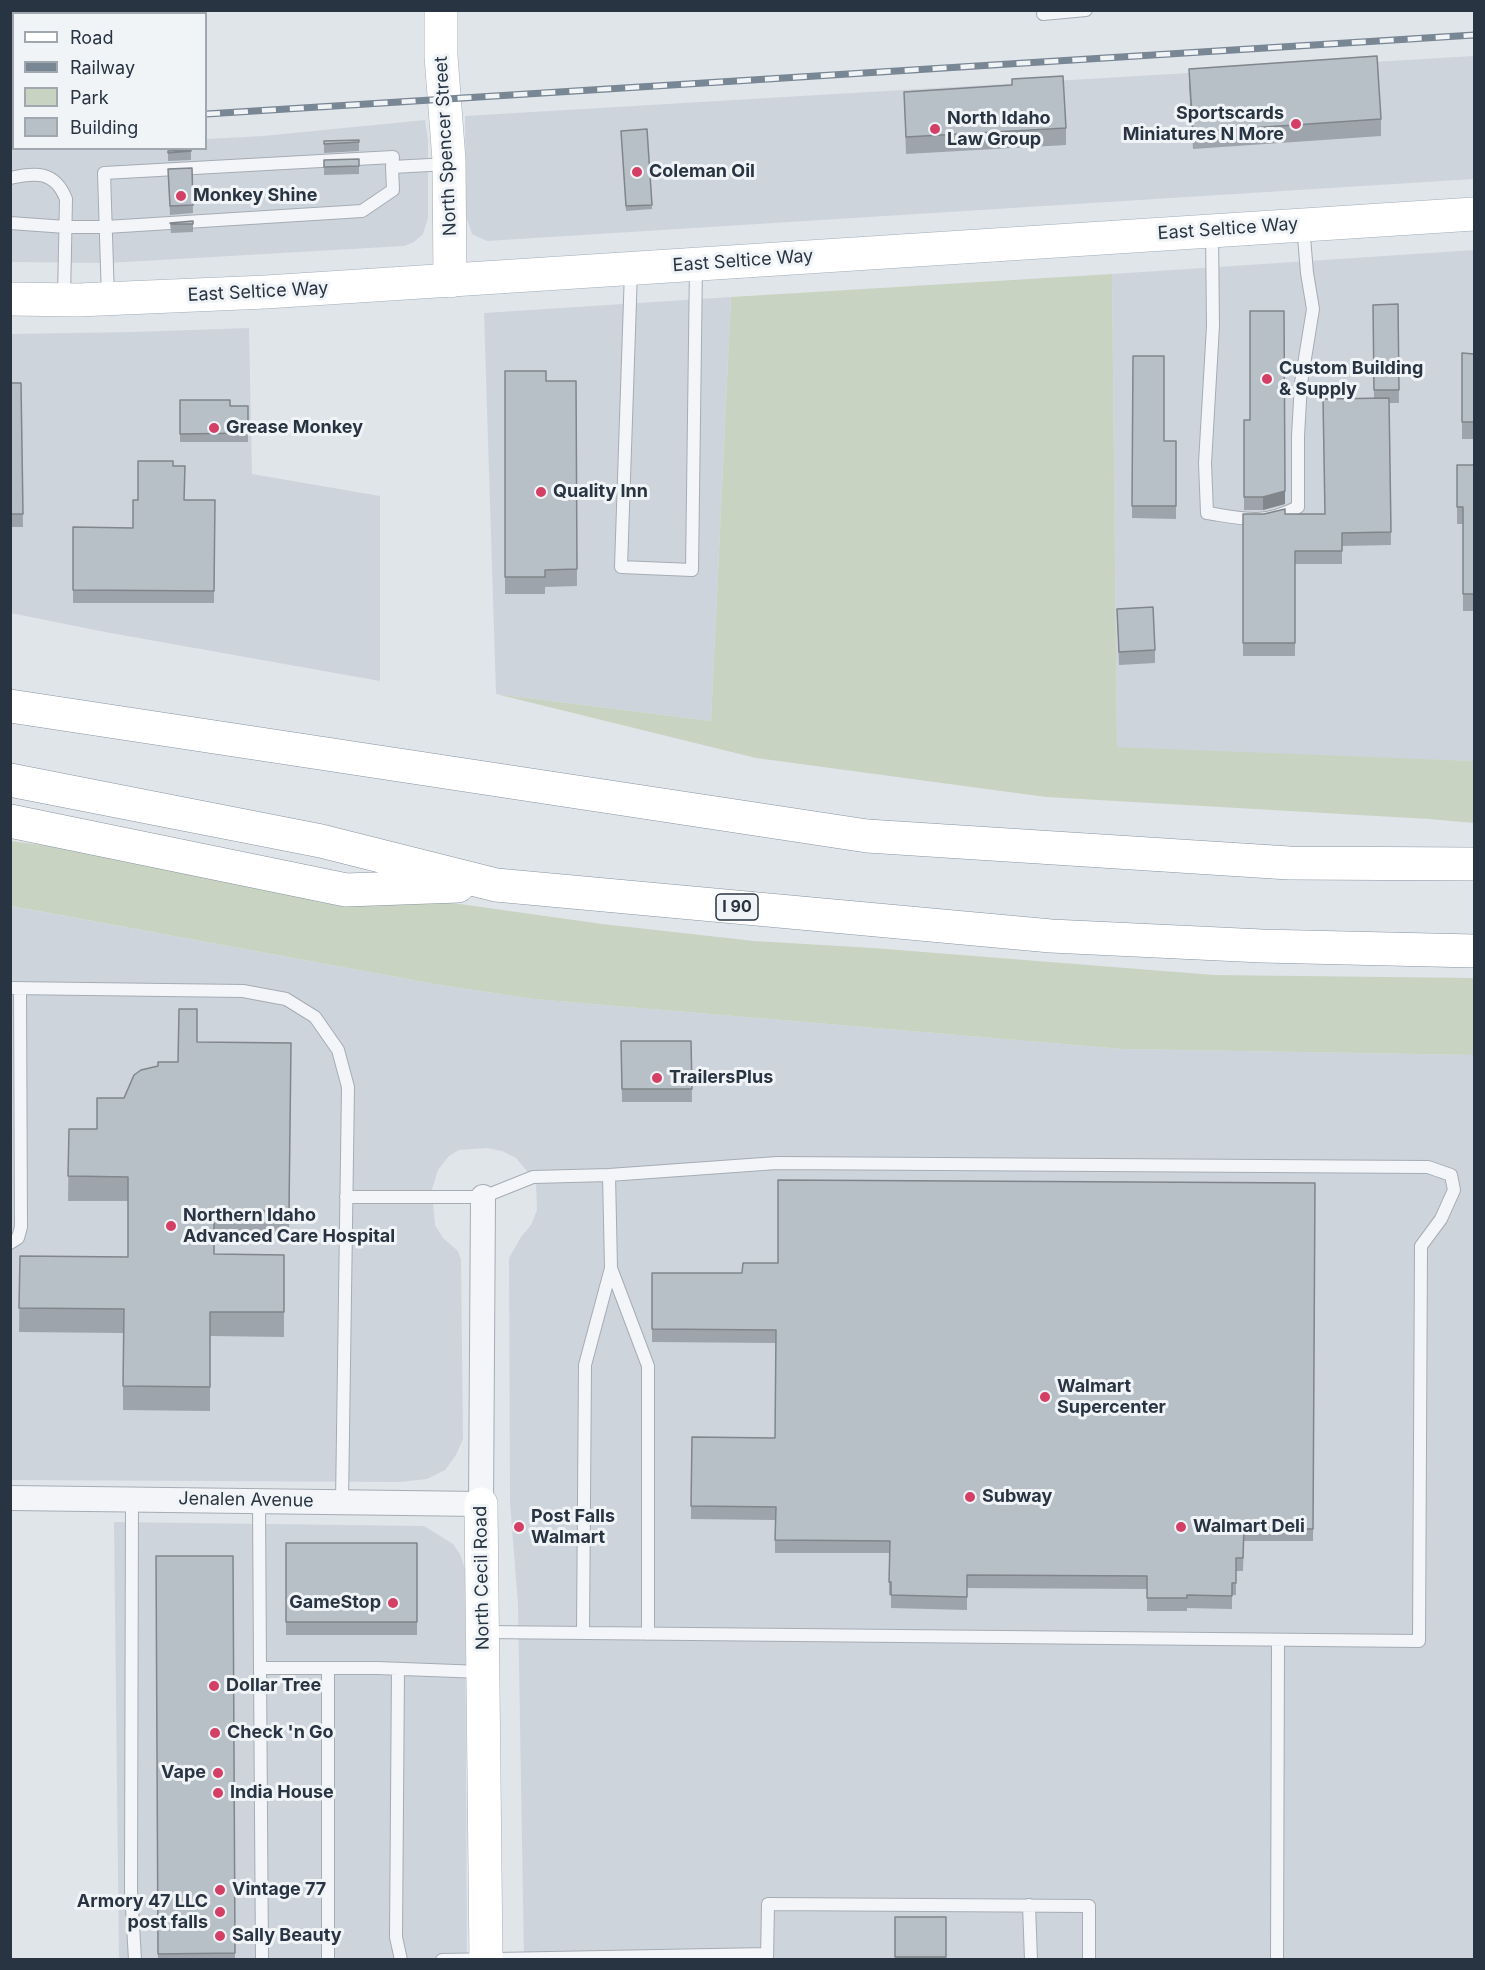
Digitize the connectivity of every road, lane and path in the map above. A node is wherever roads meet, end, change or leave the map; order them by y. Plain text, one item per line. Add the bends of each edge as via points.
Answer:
1 (441, 10) edge
2 (1086, 10) edge
3 (1043, 14) dead end
4 (449, 164) junction
5 (393, 167) junction
6 (10, 178) edge
7 (1474, 214) edge
8 (10, 223) edge
9 (1303, 224) junction
10 (66, 227) junction
11 (106, 227) junction
12 (1212, 230) junction
13 (696, 264) junction
14 (632, 268) junction
15 (450, 280) junction
16 (10, 299) edge
17 (108, 299) junction
18 (64, 300) junction
19 (10, 706) edge
20 (10, 780) edge
21 (10, 821) edge
22 (1474, 864) edge
23 (496, 885) junction
24 (1474, 951) edge
25 (15, 988) edge
26 (609, 1175) junction
27 (346, 1197) junction
28 (483, 1197) junction
29 (10, 1243) edge
30 (611, 1268) junction
31 (10, 1498) edge
32 (132, 1498) junction
33 (259, 1501) junction
34 (342, 1502) junction
35 (481, 1504) junction
36 (483, 1632) junction
37 (583, 1633) junction
38 (648, 1634) junction
39 (1278, 1640) junction
40 (261, 1668) junction
41 (328, 1668) junction
42 (398, 1669) junction
43 (483, 1672) junction
44 (1029, 1905) junction
45 (767, 1957) edge
46 (486, 1958) edge
47 (135, 1959) edge
48 (262, 1959) edge
49 (328, 1959) edge
50 (401, 1959) edge
51 (442, 1959) edge
52 (1031, 1959) edge
53 (1089, 1959) edge
54 (1277, 1959) edge

1 - 4 main road, North Spencer Street
2 - 3 lane
4 - 5 lane
4 - 15 main road, North Spencer Street
5 - 11 lane via 393,190 362,212
5 - 11 lane via 393,157 104,173
6 - 10 lane via 34,174 55,181 66,199
7 - 9 main road, East Seltice Way
8 - 10 lane
9 - 12 main road, East Seltice Way
9 - 12 lane via 1313,309 1301,383 1299,507 1280,516 1255,520 1207,513
10 - 11 lane
10 - 18 lane
11 - 17 lane
12 - 13 main road, East Seltice Way
13 - 14 main road, East Seltice Way
13 - 14 lane via 692,570 621,567
14 - 15 main road, East Seltice Way
15 - 17 main road, East Seltice Way
16 - 18 main road, East Seltice Way
17 - 18 main road, East Seltice Way
19 - 22 main road via 867,836 1288,863
20 - 23 main road, I 90 via 321,841
21 - 23 main road via 346,890
23 - 24 main road, I 90 via 1051,936
25 - 27 lane via 243,991 286,999 315,1017 338,1050 348,1087
25 - 29 lane via 21,1227 18,1238
26 - 28 lane via 533,1177
26 - 30 lane
26 - 39 lane via 777,1163 1428,1167 1451,1175 1454,1190 1441,1219 1421,1246 1419,1641
27 - 28 lane
27 - 34 lane
28 - 35 street, North Cecil Road
30 - 37 lane via 585,1365
30 - 38 lane via 648,1366
31 - 32 street, Jenalen Avenue
32 - 33 street, Jenalen Avenue
32 - 47 lane via 131,1890
33 - 34 street, Jenalen Avenue
33 - 40 lane
34 - 35 street, Jenalen Avenue
35 - 36 main road, North Cecil Road
36 - 37 lane
36 - 43 main road, North Cecil Road
37 - 38 lane
38 - 39 lane
39 - 54 lane
40 - 41 lane
40 - 48 lane
41 - 42 lane
41 - 49 lane
42 - 43 lane
42 - 50 lane via 396,1937
43 - 46 main road, North Cecil Road
44 - 45 lane via 768,1904
44 - 52 lane
44 - 53 lane via 1089,1905
45 - 46 lane
46 - 51 lane

